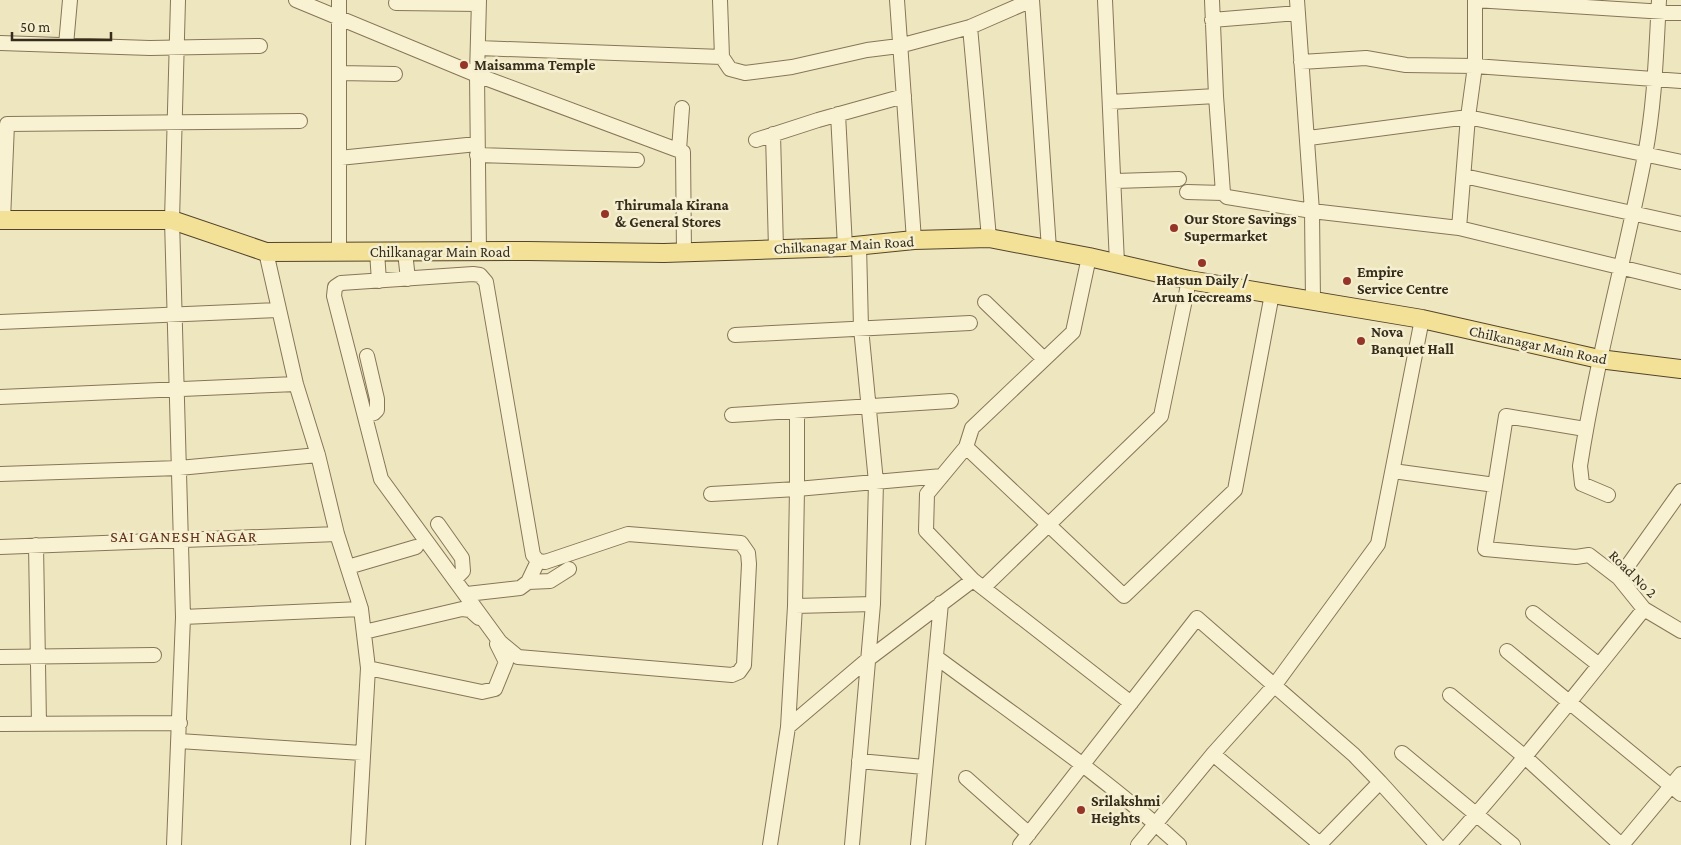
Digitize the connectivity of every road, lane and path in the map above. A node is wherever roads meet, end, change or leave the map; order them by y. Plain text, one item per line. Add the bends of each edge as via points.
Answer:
1 (70, 0) edge
2 (178, 0) edge
3 (296, 0) edge
4 (339, 0) edge
5 (720, 0) edge
6 (897, 0) edge
7 (1032, 0) edge
8 (1105, 0) edge
9 (1212, 0) edge
10 (1475, 0) edge
11 (479, 2) edge
12 (396, 3) dead end
13 (1298, 6) edge
14 (1659, 6) edge
15 (1681, 13) edge
16 (338, 18) junction
17 (1212, 20) junction
18 (970, 27) junction
19 (0, 44) edge
20 (66, 45) junction
21 (260, 46) dead end
22 (899, 46) junction
23 (178, 47) junction
24 (479, 48) junction
25 (722, 57) junction
26 (1301, 62) junction
27 (1475, 66) junction
28 (338, 73) junction
29 (395, 74) dead end
30 (477, 75) junction
31 (1656, 79) junction
32 (1681, 81) edge
33 (904, 96) junction
34 (1216, 96) junction
35 (1110, 102) junction
36 (682, 108) dead end
37 (838, 114) junction
38 (1468, 117) junction
39 (176, 121) junction
40 (300, 121) dead end
41 (4, 124) edge
42 (774, 134) junction
43 (1308, 138) junction
44 (756, 140) dead end
45 (477, 149) junction
46 (679, 150) junction
47 (1645, 154) junction
48 (339, 158) junction
49 (638, 160) dead end
50 (1681, 162) edge
51 (1464, 176) junction
52 (1179, 179) dead end
53 (1115, 181) junction
54 (1187, 192) dead end
55 (1224, 193) junction
56 (1312, 211) junction
57 (1632, 213) junction
58 (2, 220) edge
59 (172, 220) junction
60 (1681, 224) edge
61 (1459, 228) junction
62 (989, 238) junction
63 (914, 240) junction
64 (852, 246) junction
65 (776, 249) junction
66 (1049, 249) junction
67 (266, 252) junction
68 (339, 252) junction
69 (377, 252) junction
70 (405, 252) junction
71 (684, 252) junction
72 (479, 253) junction
73 (1089, 257) junction
74 (1117, 263) junction
75 (1620, 267) junction
76 (408, 279) junction
77 (1188, 280) junction
78 (379, 281) junction
79 (1681, 282) edge
80 (1272, 294) junction
81 (1313, 301) junction
82 (985, 302) dead end
83 (278, 310) junction
84 (173, 314) junction
85 (1422, 320) junction
86 (0, 322) edge
87 (970, 323) dead end
88 (861, 328) junction
89 (735, 334) dead end
90 (368, 356) dead end
91 (1044, 359) junction
92 (1598, 359) junction
93 (1681, 369) edge
94 (296, 384) junction
95 (176, 388) junction
96 (0, 397) edge
97 (951, 401) dead end
98 (868, 406) junction
99 (797, 411) junction
100 (732, 415) dead end
101 (365, 416) junction
102 (1586, 429) junction
103 (966, 447) junction
104 (318, 455) junction
105 (179, 468) junction
106 (1393, 471) junction
107 (0, 474) edge
108 (942, 476) junction
109 (876, 482) junction
110 (1495, 485) junction
111 (797, 489) junction
112 (1681, 490) edge
113 (711, 494) dead end
114 (1608, 495) dead end
115 (438, 524) dead end
116 (1048, 525) junction
117 (338, 534) junction
118 (181, 539) junction
119 (36, 545) junction
120 (416, 547) dead end
121 (0, 548) edge
122 (538, 561) junction
123 (348, 567) junction
124 (569, 569) dead end
125 (1619, 578) junction
126 (455, 579) junction
127 (528, 582) junction
128 (978, 584) junction
129 (467, 594) junction
130 (941, 603) junction
131 (873, 604) junction
132 (795, 606) junction
133 (361, 609) junction
134 (1644, 609) junction
135 (1533, 613) dead end
136 (183, 616) junction
137 (1681, 631) edge
138 (364, 632) junction
139 (1507, 651) dead end
140 (154, 655) dead end
141 (38, 656) junction
142 (936, 657) junction
143 (0, 658) edge
144 (868, 660) junction
145 (1599, 665) junction
146 (368, 668) junction
147 (1274, 686) junction
148 (1450, 695) dead end
149 (1567, 702) junction
150 (1131, 703) junction
151 (180, 723) junction
152 (0, 724) edge
153 (39, 724) junction
154 (788, 727) junction
155 (179, 741) junction
156 (362, 753) junction
157 (1402, 753) dead end
158 (1213, 754) junction
159 (1525, 757) junction
160 (859, 761) junction
161 (1082, 766) junction
162 (924, 767) junction
163 (1681, 774) edge
164 (966, 778) dead end
165 (1380, 782) junction
166 (1676, 790) edge
167 (1476, 814) junction
168 (1155, 823) junction
169 (1024, 839) edge
170 (174, 845) edge
171 (358, 845) edge
172 (770, 845) edge
173 (852, 845) edge
174 (918, 845) edge
175 (1138, 845) edge
176 (1179, 845) edge
177 (1320, 845) edge
178 (1437, 845) edge
179 (1449, 845) edge
180 (1513, 845) edge
181 (1622, 845) edge

1 - 20 street
2 - 23 street
3 - 16 street
4 - 16 street
5 - 25 street
6 - 22 street
7 - 18 street
7 - 66 street
8 - 35 street
9 - 17 street
10 - 14 street
10 - 27 street
11 - 12 street
11 - 24 street
13 - 17 street
13 - 26 street
14 - 15 street
14 - 31 street
16 - 28 street
16 - 30 street
17 - 34 street
18 - 22 street
18 - 62 street
19 - 20 street
20 - 23 street
21 - 23 street
22 - 25 street via 745,73 730,69
22 - 33 street
23 - 39 street
24 - 25 street
24 - 30 street
26 - 27 street via 1366,58 1406,65
26 - 43 street
27 - 31 street
27 - 38 street
28 - 29 street
28 - 48 street
30 - 45 street
30 - 46 street
31 - 32 street
31 - 47 street
33 - 37 street
33 - 63 street
34 - 35 street
34 - 55 street
35 - 53 street
36 - 46 street
37 - 42 street
37 - 64 street
38 - 43 street
38 - 47 street
38 - 51 street
39 - 40 street
39 - 41 street
39 - 59 street
41 - 58 street
42 - 44 street
42 - 65 street
43 - 56 street
45 - 48 street
45 - 49 street
45 - 72 street
46 - 71 street via 683,152
47 - 50 street
47 - 57 street
48 - 68 street
51 - 57 street
51 - 61 street
52 - 53 street
53 - 74 street
54 - 55 street
55 - 56 street via 1234,199
56 - 61 street
56 - 81 street
57 - 60 street
57 - 75 street
58 - 59 main road, Chilkanagar Main Road
59 - 67 main road, Chilkanagar Main Road
59 - 84 street
61 - 75 street
62 - 63 main road, Chilkanagar Main Road
62 - 66 main road, Chilkanagar Main Road
63 - 64 main road, Chilkanagar Main Road
64 - 65 main road, Chilkanagar Main Road
64 - 88 street
65 - 71 main road, Chilkanagar Main Road
66 - 73 main road, Chilkanagar Main Road
67 - 68 main road, Chilkanagar Main Road
67 - 83 street
68 - 69 main road, Chilkanagar Main Road
69 - 70 main road, Chilkanagar Main Road
69 - 78 street
70 - 72 main road, Chilkanagar Main Road
70 - 76 street
71 - 72 main road, Chilkanagar Main Road
73 - 74 main road, Chilkanagar Main Road
73 - 91 street via 1073,332
74 - 77 main road, Chilkanagar Main Road
75 - 79 street
75 - 92 street
76 - 78 street
76 - 122 street via 473,274 486,282 529,544
77 - 80 main road, Chilkanagar Main Road
77 - 116 street via 1161,416
78 - 101 street via 335,286 334,296
80 - 81 main road, Chilkanagar Main Road
80 - 116 street via 1235,490 1124,596
81 - 85 main road, Chilkanagar Main Road
82 - 91 street
83 - 84 street
83 - 94 street
84 - 86 street
84 - 95 street
85 - 92 main road, Chilkanagar Main Road
85 - 106 street
87 - 88 street
88 - 89 street
88 - 98 street
90 - 101 street via 377,404 374,413
91 - 103 street via 972,428
92 - 93 main road, Chilkanagar Main Road
92 - 102 street
94 - 95 street
94 - 104 street
95 - 96 street
95 - 105 street
97 - 98 street
98 - 99 street
98 - 109 street
99 - 100 street
99 - 111 street
101 - 126 street via 381,479
102 - 110 street via 1506,416
102 - 114 street via 1580,466 1582,484
103 - 108 street
103 - 116 street
104 - 105 street
104 - 117 street
105 - 107 street
105 - 118 street
106 - 110 street
106 - 147 street via 1378,544
108 - 109 street
108 - 128 street via 927,494 926,531
109 - 111 street
109 - 131 street
110 - 125 street, Road No 2 via 1485,549 1576,557 1589,555
111 - 113 street
111 - 132 street
112 - 125 street
115 - 126 street via 463,563 463,571
116 - 128 street
117 - 118 street
117 - 123 street
118 - 119 street
118 - 136 street
119 - 121 street
119 - 141 street
120 - 123 street
122 - 127 street
122 - 129 street via 545,562 628,534 741,543 748,553 749,564 744,665 732,675 518,657 505,648
123 - 133 street
124 - 127 street via 550,581
125 - 134 street, Road No 2
126 - 129 street
127 - 129 street via 520,588
128 - 130 street
128 - 150 street
130 - 142 street
130 - 144 street
131 - 132 street
131 - 144 street
132 - 154 street
133 - 136 street
133 - 138 street
134 - 137 street, Road No 2
134 - 145 street
135 - 145 street
136 - 151 street
138 - 146 street
138 - 146 street via 462,609 470,610 479,617 506,662 494,689 482,692
139 - 149 street
140 - 141 street
141 - 143 street
141 - 153 street
142 - 161 street
142 - 162 street
144 - 154 street
144 - 160 street
145 - 149 street
146 - 156 street
147 - 150 street via 1196,618
147 - 158 street
147 - 165 street
148 - 159 street
149 - 159 street
149 - 166 street
150 - 161 street
151 - 153 street
151 - 155 street
152 - 153 street
154 - 172 street
155 - 156 street
155 - 170 street
156 - 171 street
157 - 167 street
158 - 168 street
158 - 177 street
159 - 167 street
159 - 181 street
160 - 162 street
160 - 173 street
161 - 168 street
161 - 169 street
162 - 174 street
163 - 166 street
164 - 169 street
165 - 177 street
165 - 178 street
166 - 181 street
167 - 179 street
167 - 180 street
168 - 175 street
168 - 176 street

